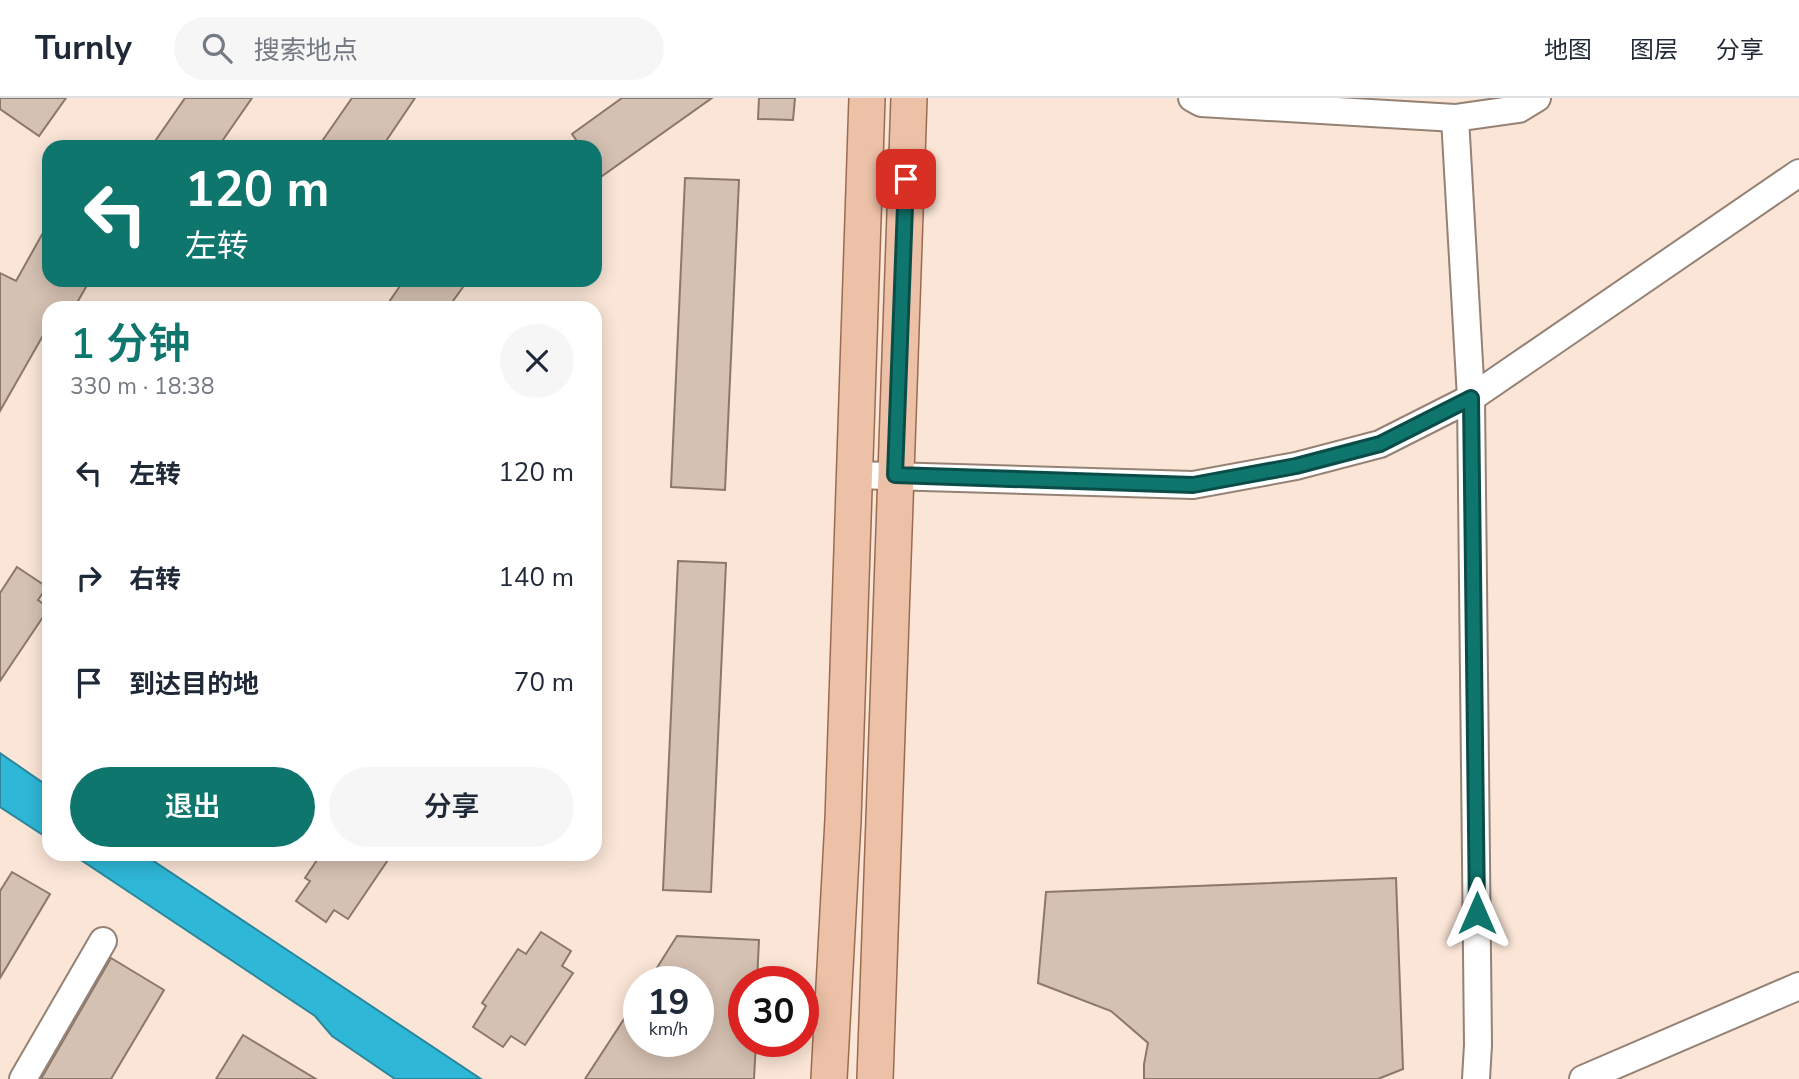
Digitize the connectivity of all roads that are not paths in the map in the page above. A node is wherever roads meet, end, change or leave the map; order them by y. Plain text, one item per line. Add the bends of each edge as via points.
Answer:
1 (867, 98) edge
2 (909, 98) edge
3 (1192, 98) edge
4 (1537, 98) edge
5 (1455, 117) junction
6 (1799, 173) edge
7 (1471, 398) junction
8 (855, 475) junction
9 (895, 475) junction
10 (103, 941) dead end
11 (1799, 986) edge
12 (23, 1079) edge
13 (829, 1079) edge
14 (875, 1079) edge
15 (1476, 1079) edge
16 (1583, 1079) edge

1 - 8 main road
2 - 9 main road
3 - 5 street via 1201,103
4 - 5 street via 1519,109
5 - 7 street
6 - 7 street
7 - 9 street via 1380,444 1193,485
7 - 15 street
8 - 9 street
8 - 13 main road
9 - 14 main road
10 - 12 street
11 - 16 street

